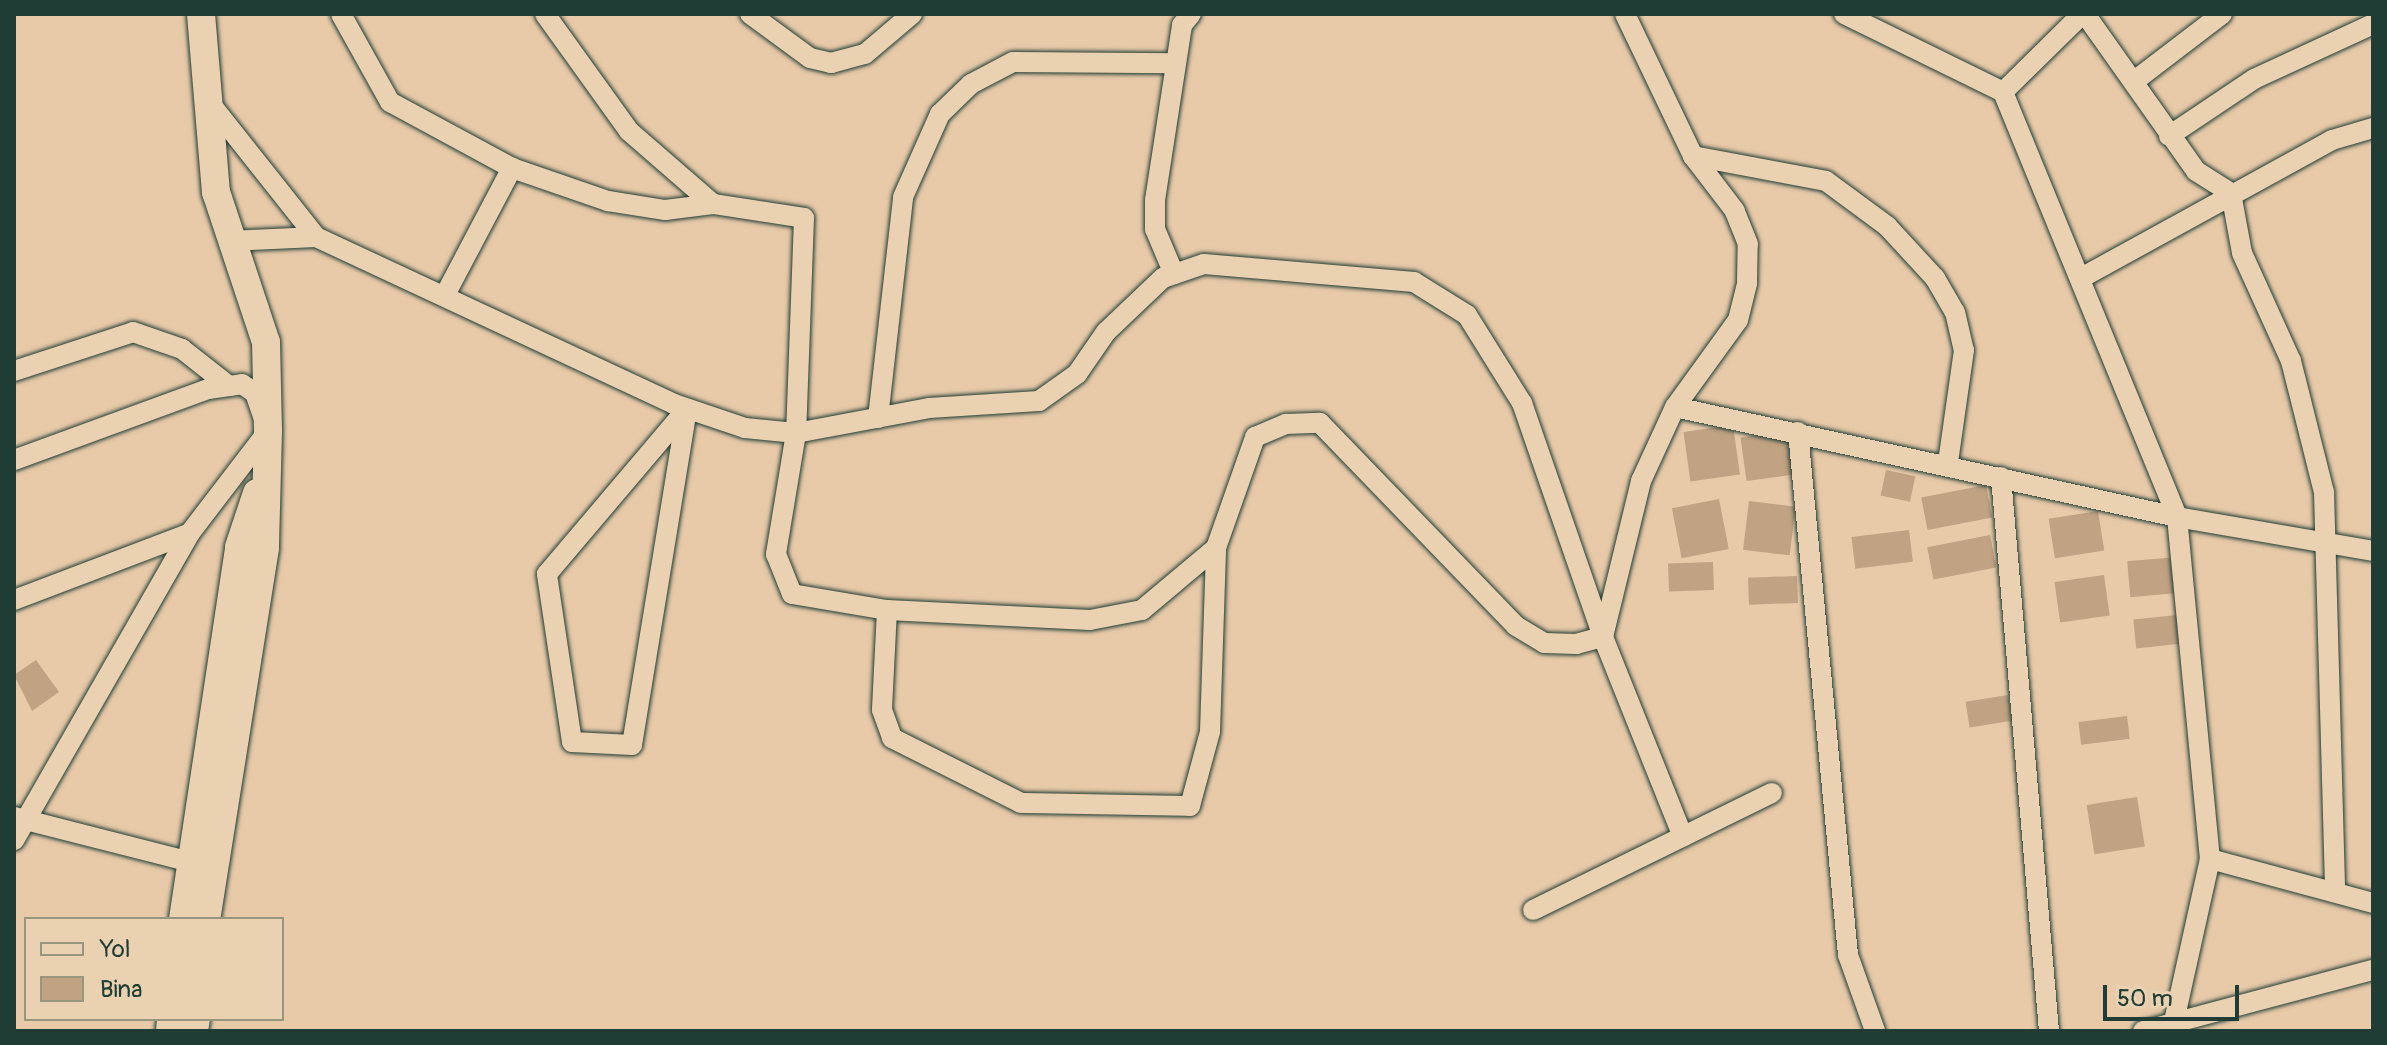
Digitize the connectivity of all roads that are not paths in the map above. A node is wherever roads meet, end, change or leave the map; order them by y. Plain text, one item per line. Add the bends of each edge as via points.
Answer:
1 (201, 14) edge
2 (341, 14) edge
3 (545, 14) edge
4 (750, 14) edge
5 (912, 14) edge
6 (1191, 14) edge
7 (1625, 14) edge
8 (1844, 14) edge
9 (2083, 14) edge
10 (2222, 14) edge
11 (2373, 24) edge
12 (1175, 63) junction
13 (2137, 79) junction
14 (2003, 92) junction
15 (205, 98) junction
16 (2373, 128) edge
17 (2169, 136) junction
18 (1693, 156) junction
19 (512, 168) junction
20 (2231, 193) junction
21 (713, 204) junction
22 (316, 237) junction
23 (229, 241) junction
24 (1174, 274) junction
25 (2081, 278) junction
26 (445, 295) junction
27 (14, 371) edge
28 (229, 386) junction
29 (1675, 407) junction
30 (687, 409) junction
31 (878, 418) junction
32 (268, 431) junction
33 (1798, 432) junction
34 (796, 433) junction
35 (14, 460) edge
36 (1948, 463) junction
37 (2001, 477) junction
38 (2177, 517) junction
39 (190, 533) junction
40 (2324, 546) junction
41 (1216, 548) junction
42 (2373, 551) edge
43 (14, 600) edge
44 (887, 610) junction
45 (1603, 637) junction
46 (1772, 793) dead end
47 (17, 826) edge
48 (1683, 837) junction
49 (2210, 859) junction
50 (202, 865) junction
51 (2335, 892) junction
52 (2373, 903) edge
53 (1533, 910) dead end
54 (184, 917) edge
55 (206, 917) edge
56 (2373, 970) edge
57 (2174, 1022) junction
58 (1875, 1031) edge
59 (2049, 1031) edge
60 (2143, 1031) edge

1 - 15 main road
2 - 19 street via 390,102
3 - 21 street via 629,131
4 - 5 street via 810,58 831,63 865,54
6 - 12 street
7 - 18 street
8 - 14 street
9 - 13 street
9 - 14 street
10 - 13 street
11 - 17 street via 2254,79
12 - 24 street via 1155,229
12 - 31 street via 1013,62 971,84 940,114 903,197
13 - 17 street
14 - 25 street
15 - 22 street
15 - 23 main road
16 - 20 street via 2332,140
17 - 20 street via 2196,171
18 - 29 street via 1735,211 1748,244 1747,283 1738,320
18 - 36 street via 1826,181 1887,226 1935,278 1955,312 1964,350
19 - 21 street via 608,201 665,210
19 - 26 street
20 - 25 street
20 - 40 street via 2242,253 2291,361 2324,492
21 - 34 street via 804,218
22 - 23 street
22 - 26 street
23 - 32 main road via 266,342
24 - 31 street via 1106,332 1077,374 1039,401
24 - 45 street via 1204,264 1264,265 1414,282 1467,315 1522,403
25 - 38 street
26 - 30 street
27 - 28 street via 133,332 182,349
28 - 32 street via 255,393
28 - 35 street
29 - 33 street
29 - 45 street via 1641,481
30 - 30 street via 632,745 572,742 547,574
30 - 34 street via 745,428
31 - 34 street
32 - 39 street
32 - 50 main road via 265,469 239,547
33 - 36 street
33 - 58 street via 1848,955
34 - 44 street via 776,554 780,574 792,594
36 - 37 street
37 - 38 street
37 - 59 street
38 - 40 street
38 - 49 street
39 - 43 street
39 - 47 street
40 - 42 street
40 - 51 street
41 - 44 street via 1142,610 1090,620
41 - 44 street via 1210,732 1190,806 1021,803 892,738 881,686
41 - 45 street via 1255,437 1286,424 1320,423 1516,626 1544,643
45 - 48 street
46 - 48 street
47 - 50 street
48 - 53 street
49 - 51 street
49 - 57 street
50 - 54 main road
50 - 55 main road
51 - 52 street
56 - 57 street
57 - 60 street

